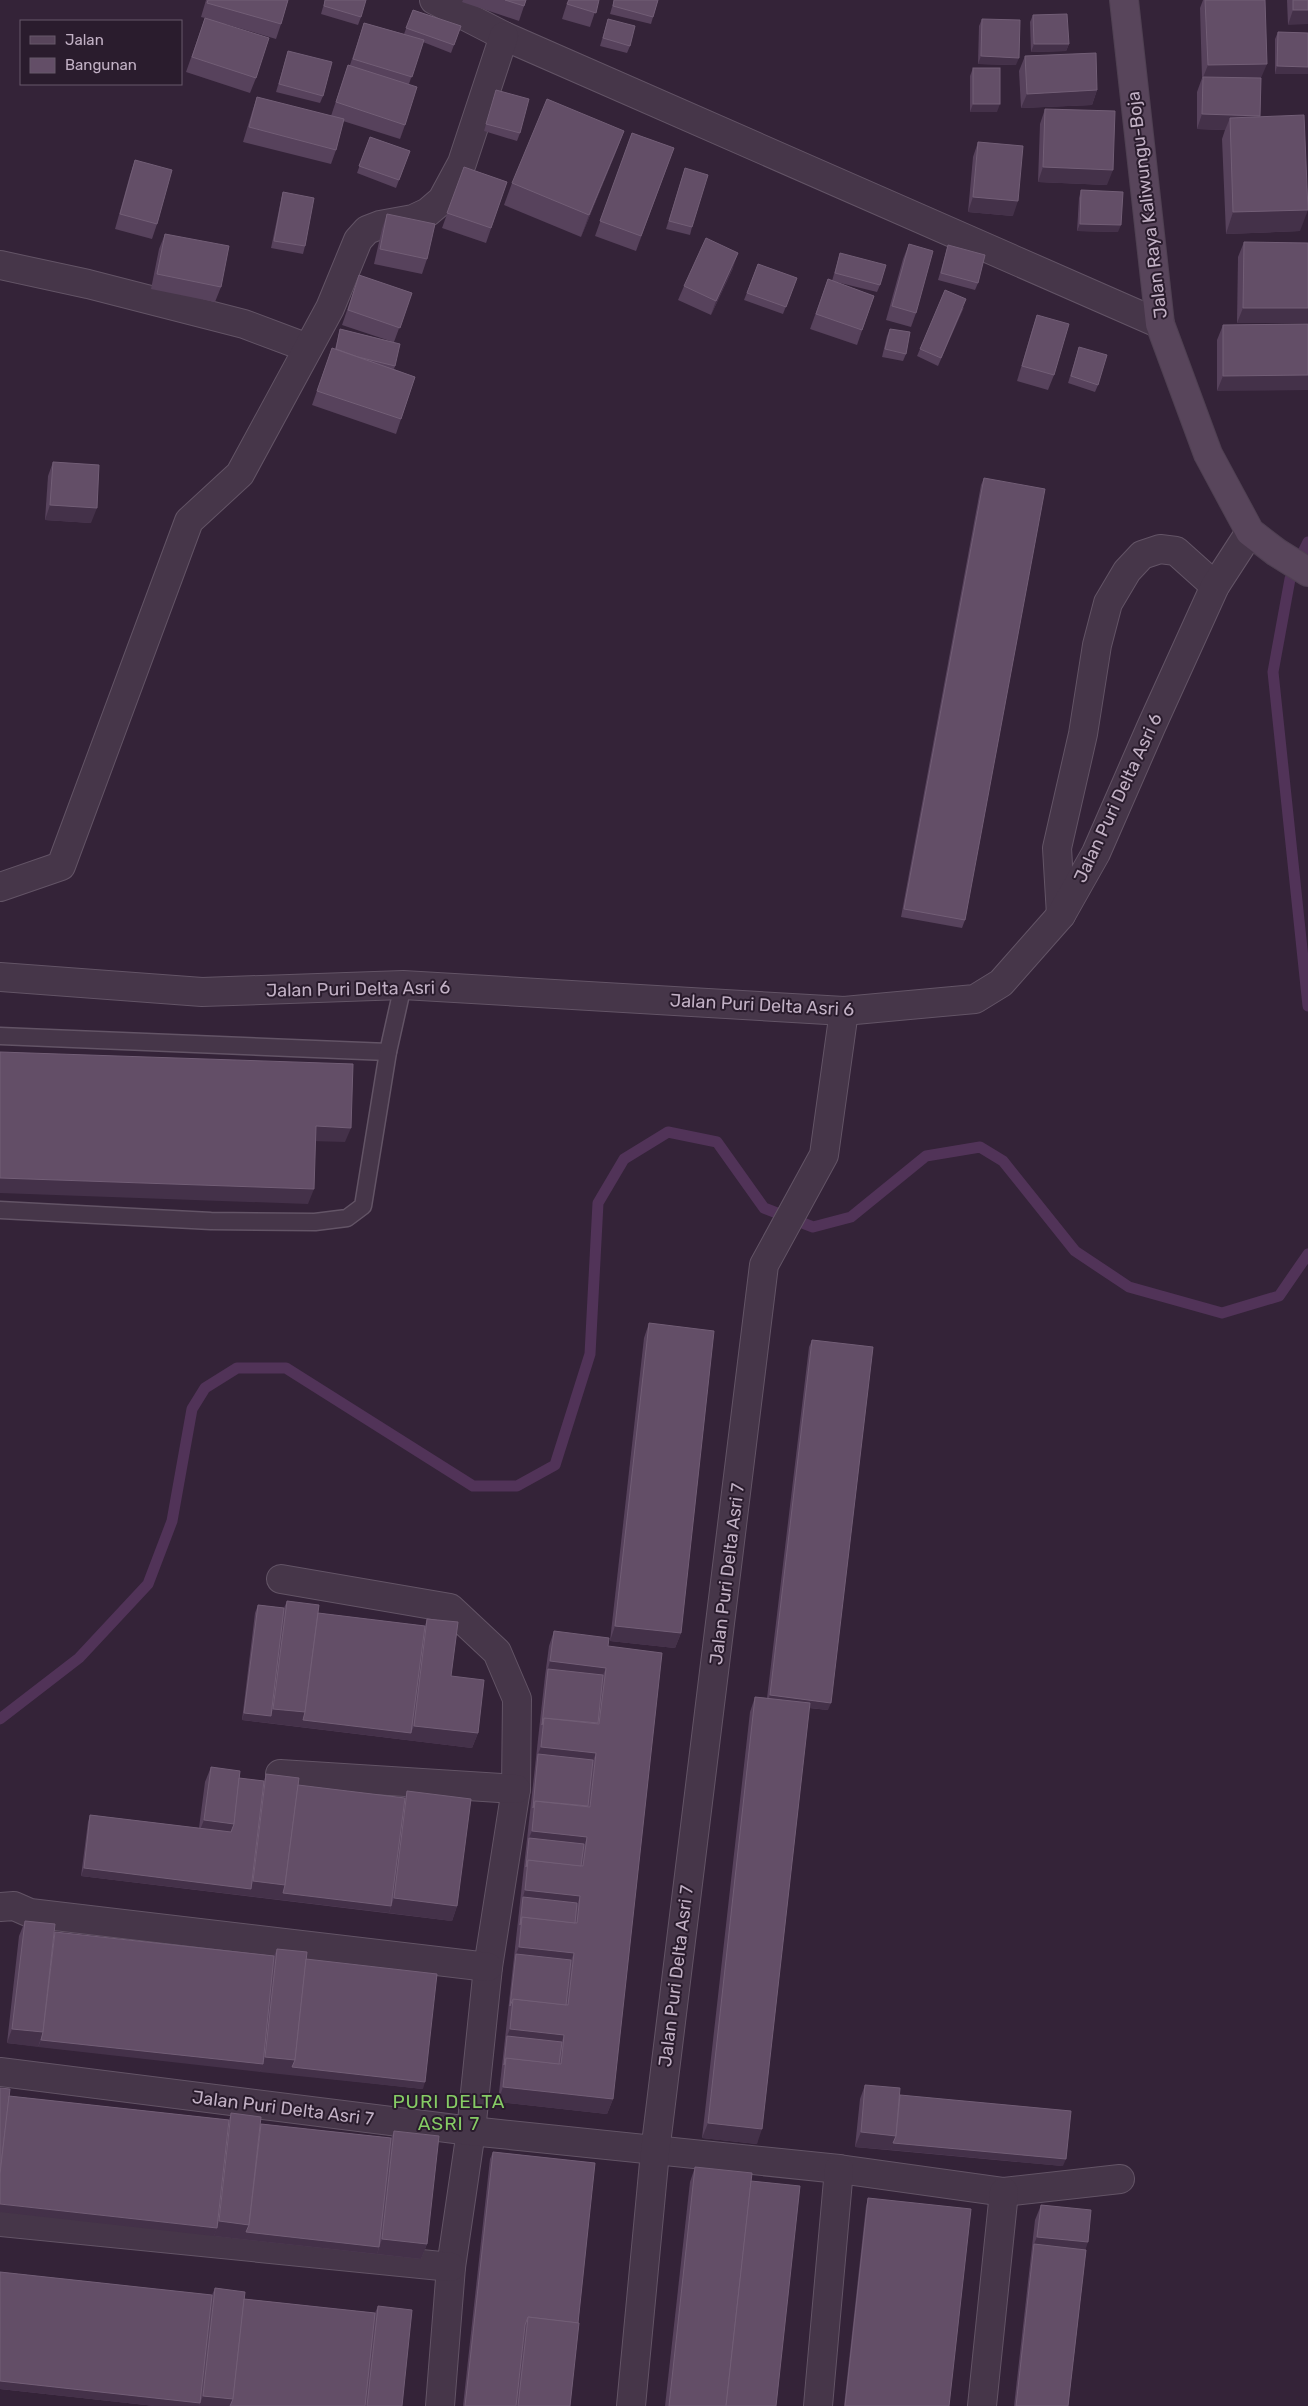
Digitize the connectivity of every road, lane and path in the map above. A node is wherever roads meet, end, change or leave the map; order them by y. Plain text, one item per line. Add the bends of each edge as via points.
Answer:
1 (1124, 0) edge
2 (442, 2) edge
3 (504, 36) junction
4 (0, 265) edge
5 (1160, 324) junction
6 (308, 348) junction
7 (1250, 532) junction
8 (1308, 572) edge
9 (1216, 586) junction
10 (0, 887) edge
11 (1061, 915) junction
12 (0, 977) edge
13 (403, 985) junction
14 (844, 1011) junction
15 (0, 1036) edge
16 (388, 1052) junction
17 (0, 1210) edge
18 (281, 1579) dead end
19 (280, 1774) edge
20 (516, 1789) junction
21 (0, 1907) edge
22 (488, 1967) junction
23 (0, 2072) edge
24 (471, 2131) junction
25 (655, 2152) junction
26 (838, 2169) junction
27 (1120, 2179) dead end
28 (1004, 2192) junction
29 (0, 2222) edge
30 (451, 2267) junction
31 (440, 2406) edge
32 (631, 2406) edge
33 (818, 2406) edge
34 (982, 2406) edge

1 - 5 main road, Jalan Raya Kaliwungu-Boja
2 - 3 street
3 - 5 street
3 - 6 street via 462,163 442,200 428,212 412,219 367,230 358,240 330,308
4 - 6 street via 244,324
5 - 7 main road, Jalan Raya Kaliwungu-Boja via 1208,454
6 - 10 street via 240,474 190,521 61,866
7 - 8 main road, Jalan Raya Kaliwungu-Boja
7 - 9 street, Jalan Puri Delta Asri 6
9 - 11 street, Jalan Puri Delta Asri 6 via 1096,853
9 - 11 street via 1176,550 1160,549 1142,555 1127,571 1108,603 1057,848
11 - 14 street, Jalan Puri Delta Asri 6 via 1001,983 976,999
12 - 13 street, Jalan Puri Delta Asri 6 via 202,992
13 - 14 street, Jalan Puri Delta Asri 6
13 - 16 lane
14 - 25 street, Jalan Puri Delta Asri 7 via 824,1155 764,1265
15 - 16 lane
16 - 17 lane via 363,1206 347,1218 315,1222 211,1221
18 - 20 street via 450,1608 474,1628 497,1652 517,1700
19 - 20 street
20 - 22 street
21 - 22 street via 14,1906 30,1913
22 - 24 street
23 - 24 street, Jalan Puri Delta Asri 7
24 - 25 street, Jalan Puri Delta Asri 7
24 - 30 street
25 - 26 street, Jalan Puri Delta Asri 7
25 - 32 street, Jalan Puri Delta Asri 7
26 - 28 street, Jalan Puri Delta Asri 7
26 - 33 street
27 - 28 street, Jalan Puri Delta Asri 7
28 - 34 street
29 - 30 street
30 - 31 street

